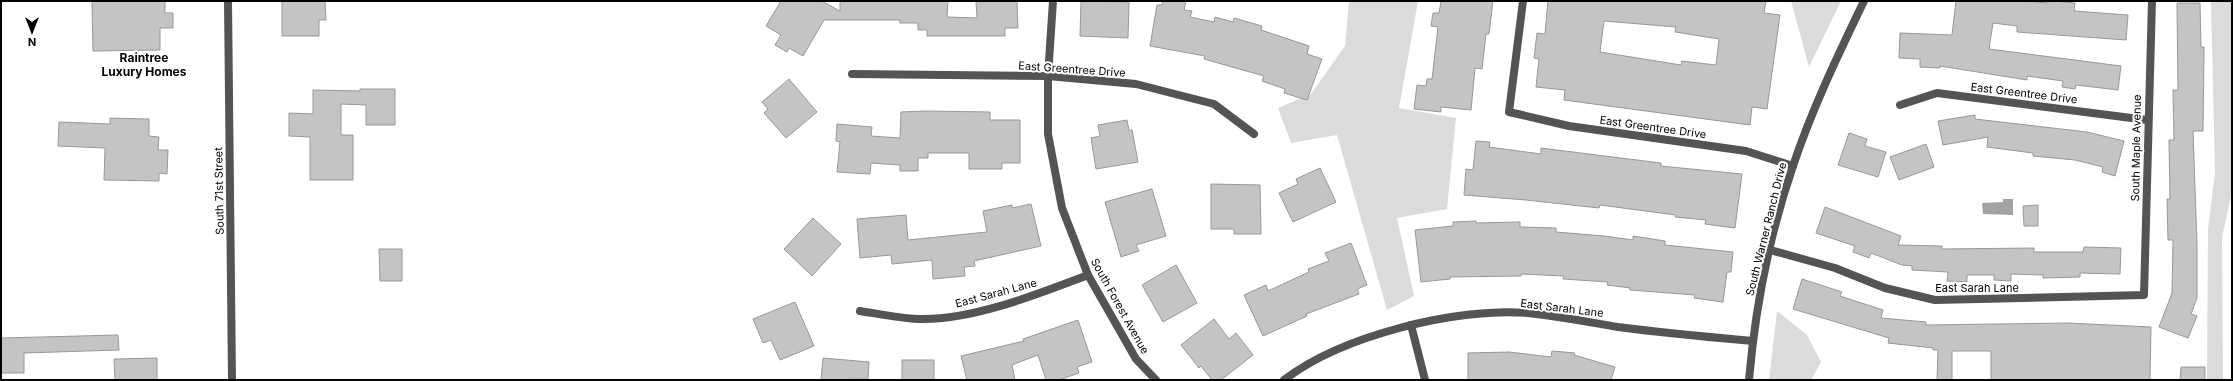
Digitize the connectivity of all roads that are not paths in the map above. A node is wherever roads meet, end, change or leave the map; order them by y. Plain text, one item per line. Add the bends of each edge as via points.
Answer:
1 (228, 1) edge
2 (1053, 1) edge
3 (1523, 1) edge
4 (1864, 1) edge
5 (2152, 1) edge
6 (852, 74) dead end
7 (1048, 76) junction
8 (1900, 105) dead end
9 (2148, 120) junction
10 (1254, 134) dead end
11 (1793, 166) junction
12 (1770, 250) junction
13 (1088, 275) junction
14 (2144, 295) joint
15 (860, 311) dead end
16 (1411, 325) junction
17 (1753, 342) junction
18 (232, 380) edge
19 (1156, 380) edge
20 (1284, 380) edge
21 (1425, 380) edge
22 (1749, 380) edge

1 - 18 street, South 71st Street
2 - 7 street, South Forest Avenue
3 - 11 street, East Greentree Drive via 1509,112 1569,126 1746,151
4 - 11 street, South Warner Ranch Drive via 1834,62
5 - 9 street, South Maple Avenue
6 - 7 street, East Greentree Drive
7 - 10 street, East Greentree Drive via 1136,84 1214,104
7 - 13 street, South Forest Avenue via 1048,134 1062,208
8 - 9 street, East Greentree Drive via 1936,93
9 - 14 street, South Maple Avenue
11 - 12 street, South Warner Ranch Drive
12 - 14 street, East Sarah Lane via 1835,268 1885,288 1935,300
12 - 17 street, South Warner Ranch Drive
13 - 15 street, East Sarah Lane via 1040,293 958,315 918,319
13 - 19 street, South Forest Avenue via 1136,359
16 - 17 street, East Sarah Lane via 1465,315 1527,313 1619,327
16 - 20 street, East Sarah Lane via 1360,341 1302,366
16 - 21 street
17 - 22 street, South Warner Ranch Drive

